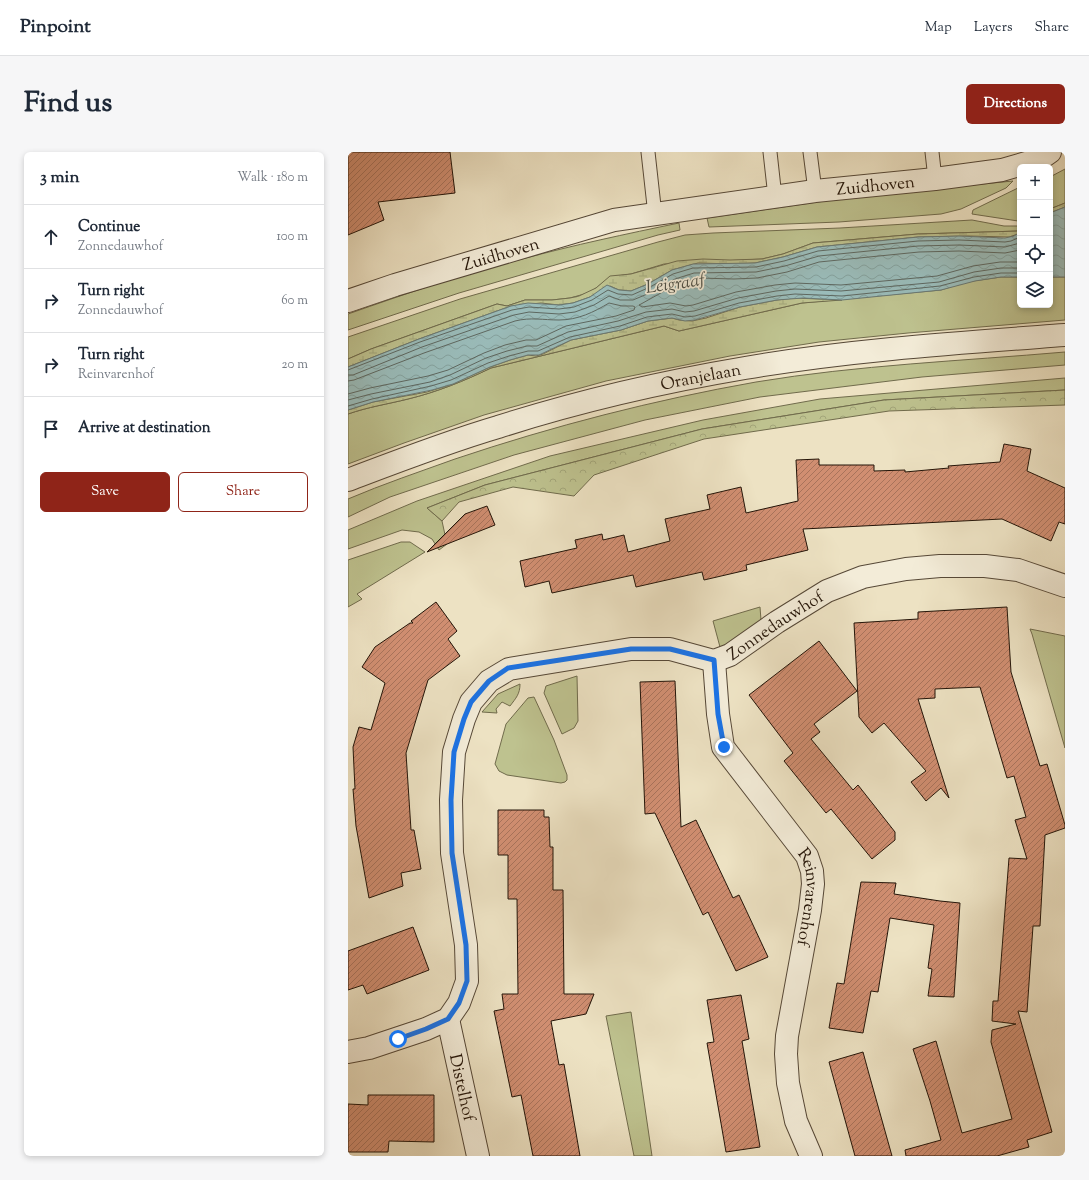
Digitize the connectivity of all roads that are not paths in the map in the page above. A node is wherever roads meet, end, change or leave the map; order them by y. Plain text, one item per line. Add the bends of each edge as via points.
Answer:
1 (648, 152) edge
2 (770, 152) edge
3 (810, 152) edge
4 (932, 152) edge
5 (1050, 152) edge
6 (935, 179) junction
7 (815, 191) junction
8 (775, 197) junction
9 (655, 215) junction
10 (348, 301) edge
11 (1065, 334) edge
12 (348, 480) edge
13 (1065, 586) edge
14 (714, 660) junction
15 (448, 1019) junction
16 (348, 1052) edge
17 (478, 1156) edge
18 (810, 1156) edge

1 - 9 lane
2 - 8 lane
3 - 7 lane, Zuidhoven
4 - 6 lane, Zuidhoven
5 - 6 street, Zuidhoven via 1040,159 1002,170
6 - 7 street, Zuidhoven
7 - 8 street, Zuidhoven
8 - 9 street, Zuidhoven
9 - 10 street, Zuidhoven via 614,220
11 - 12 street, Oranjelaan via 842,354 676,381 498,426
13 - 14 street, Zonnedauwhof via 1018,570 985,566 906,568 863,577 827,591 776,622 730,655
14 - 15 street, Zonnedauwhof via 670,649 631,649 508,668 489,681 471,702 454,752 451,800 452,853 466,945 467,981 459,1003
14 - 18 street, Reinvarenhof via 718,714 724,747 806,856 812,871 810,910 786,1054 788,1083 796,1121
15 - 16 street via 369,1048
15 - 17 street, Distelhof

